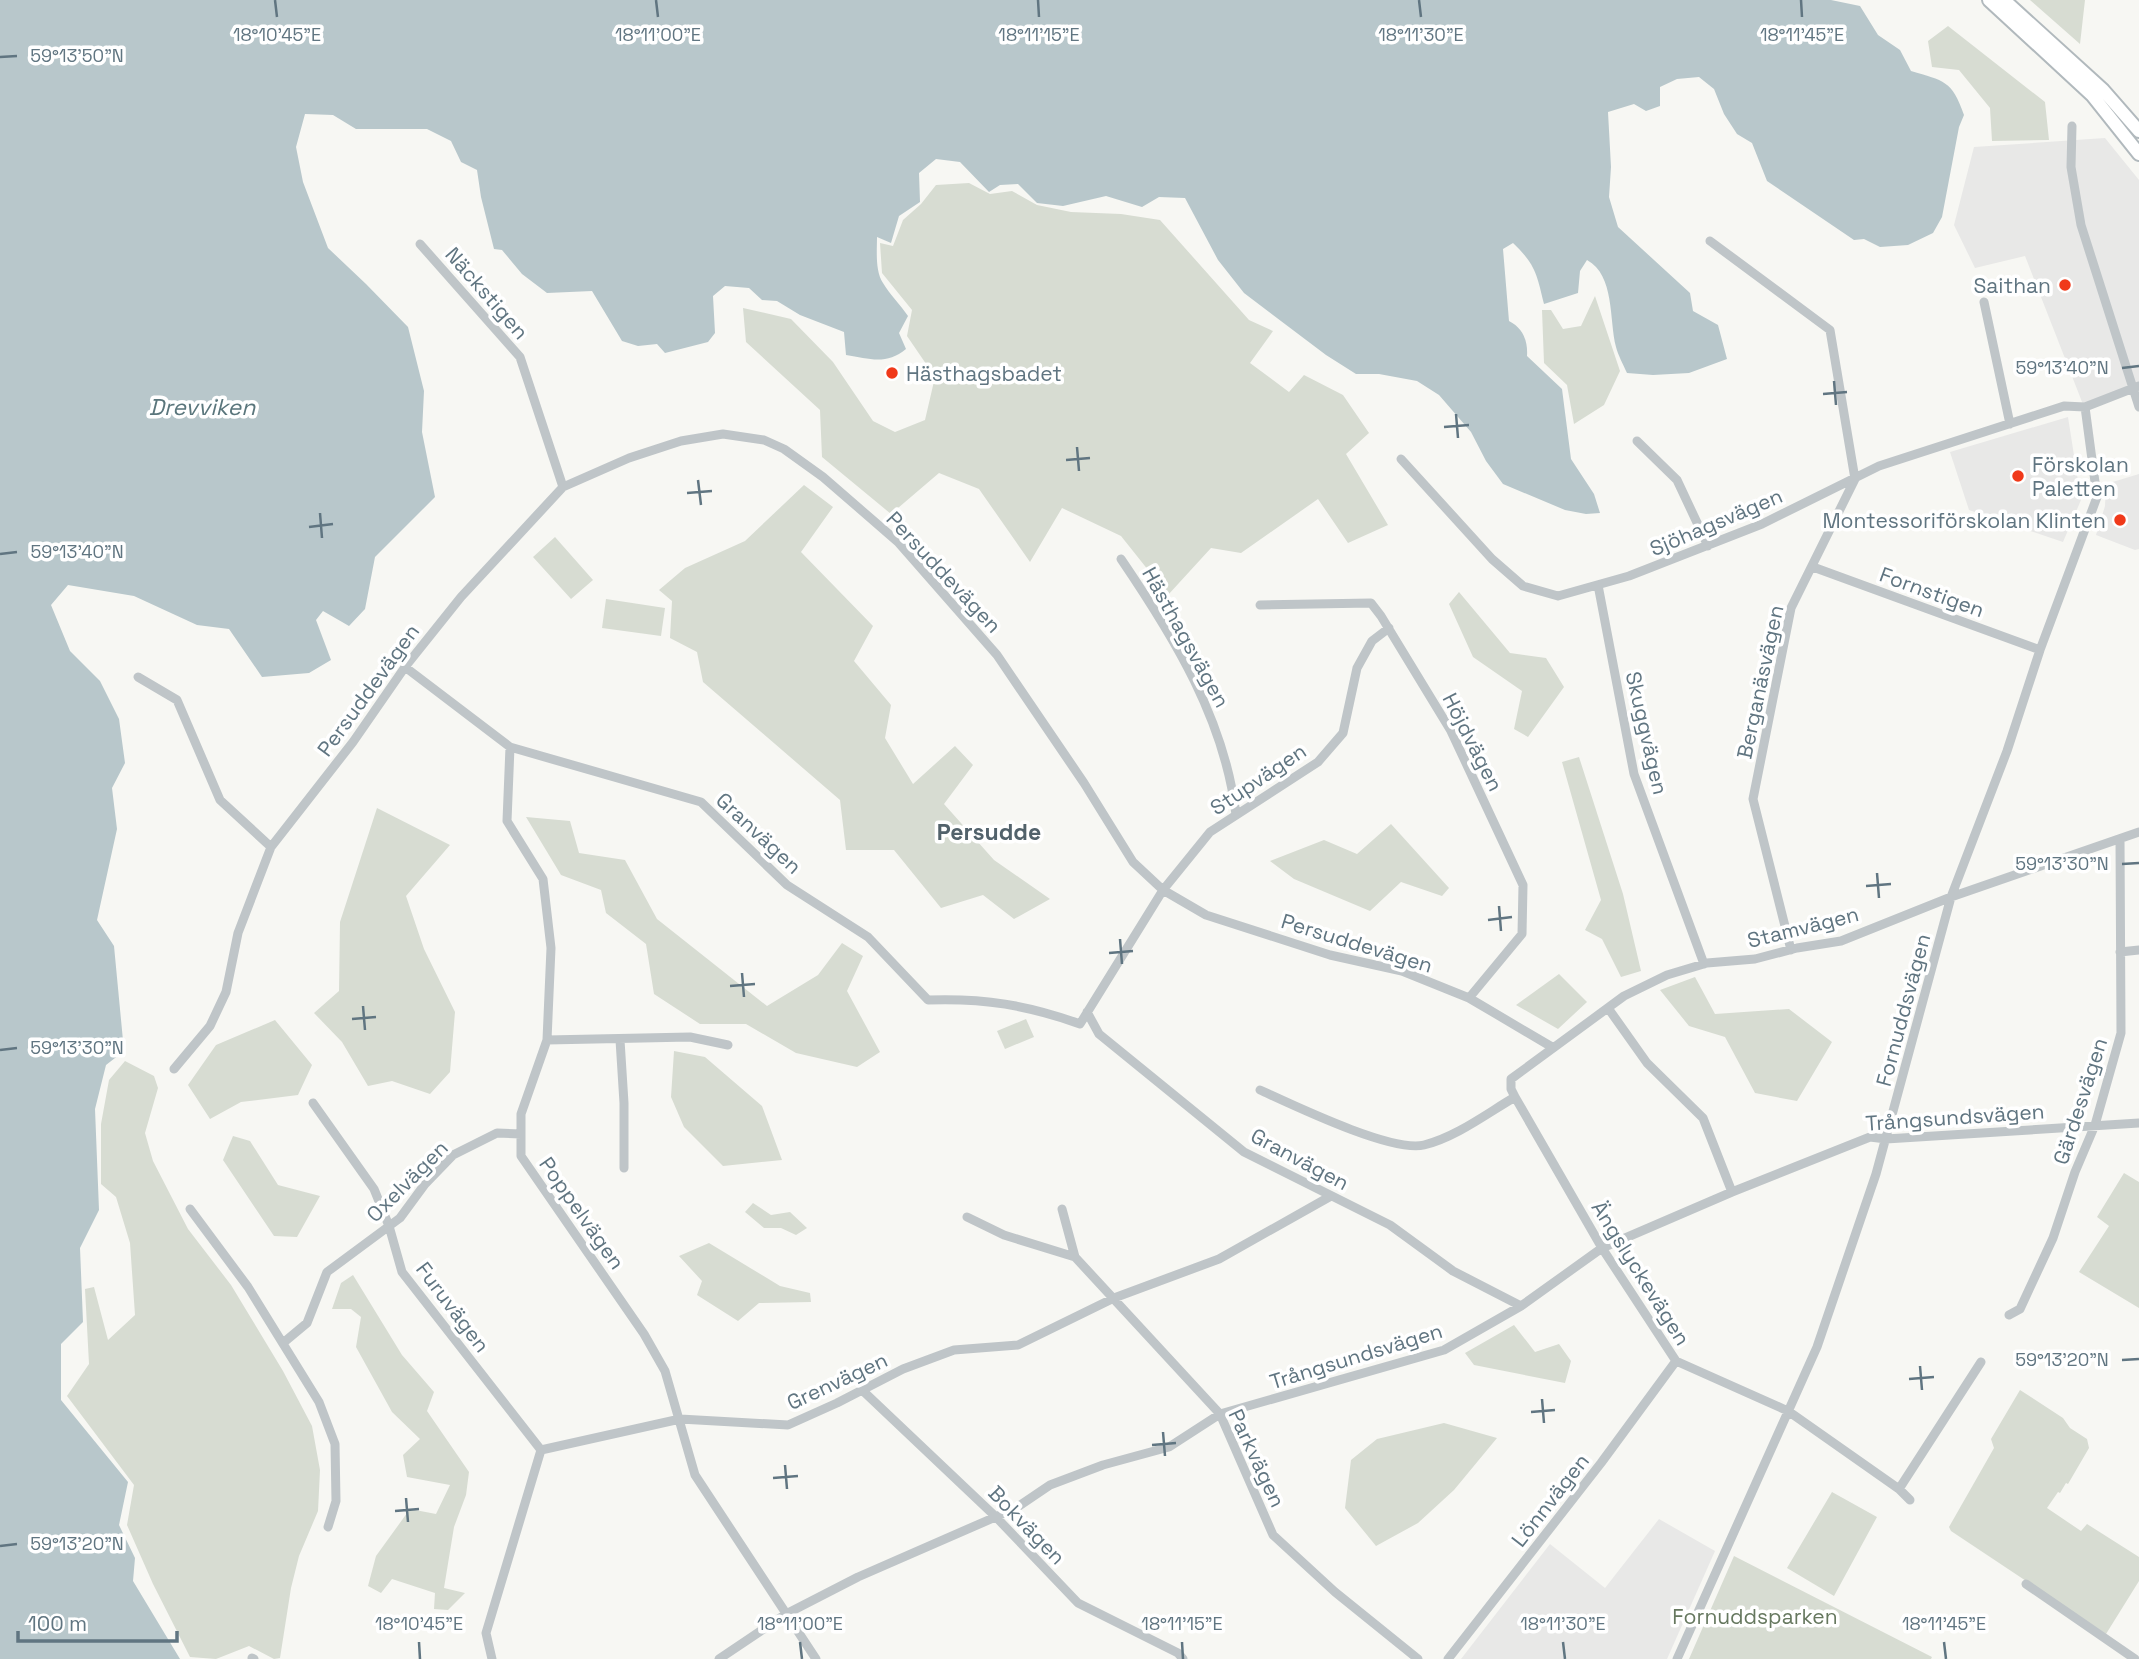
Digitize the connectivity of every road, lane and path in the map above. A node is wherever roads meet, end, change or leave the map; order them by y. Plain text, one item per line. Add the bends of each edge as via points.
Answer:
1 (1989, 0) edge
2 (2004, 0) edge
3 (2073, 126) dead end
4 (2139, 131) edge
5 (2139, 154) edge
6 (1710, 241) dead end
7 (420, 244) dead end
8 (1984, 302) dead end
9 (2136, 387) edge
10 (2085, 407) junction
11 (2139, 407) edge
12 (2010, 424) junction
13 (1637, 441) dead end
14 (1401, 459) dead end
15 (1855, 479) junction
16 (563, 487) junction
17 (1708, 546) junction
18 (1121, 559) dead end
19 (1813, 567) junction
20 (1598, 585) junction
21 (1260, 605) dead end
22 (1388, 628) junction
23 (2040, 650) junction
24 (405, 667) junction
25 (138, 677) dead end
26 (510, 747) junction
27 (1236, 815) junction
28 (2139, 832) edge
29 (2120, 839) junction
30 (271, 846) junction
31 (1163, 890) junction
32 (1951, 897) junction
33 (1791, 950) junction
34 (2139, 950) edge
35 (2120, 951) junction
36 (1704, 964) junction
37 (1469, 998) junction
38 (1608, 1008) junction
39 (1087, 1012) junction
40 (1080, 1024) joint
41 (547, 1040) junction
42 (620, 1040) junction
43 (728, 1045) dead end
44 (1552, 1047) junction
45 (174, 1069) dead end
46 (1260, 1090) dead end
47 (1515, 1097) junction
48 (313, 1103) dead end
49 (2139, 1124) edge
50 (2095, 1125) junction
51 (521, 1134) junction
52 (1886, 1139) junction
53 (624, 1168) dead end
54 (1731, 1192) junction
55 (1331, 1196) junction
56 (190, 1209) dead end
57 (1062, 1209) dead end
58 (967, 1217) dead end
59 (389, 1226) junction
60 (1602, 1248) junction
61 (1075, 1257) junction
62 (1114, 1297) junction
63 (1521, 1306) junction
64 (2009, 1315) dead end
65 (283, 1343) junction
66 (1676, 1361) junction
67 (1982, 1362) dead end
68 (862, 1390) junction
69 (1788, 1411) junction
70 (1220, 1414) junction
71 (680, 1419) junction
72 (541, 1450) junction
73 (1899, 1489) junction
74 (1910, 1500) dead end
75 (996, 1517) junction
76 (328, 1527) dead end
77 (2026, 1584) dead end
78 (786, 1614) junction
79 (492, 1659) edge
80 (719, 1659) edge
81 (816, 1659) edge
82 (1184, 1659) edge
83 (1418, 1659) edge
84 (1448, 1659) edge
85 (1677, 1659) edge
86 (2135, 1659) edge

1 - 5 main road via 2092,95
2 - 4 main road via 2104,90
3 - 9 street via 2070,167 2081,225
6 - 15 street via 1830,330
7 - 16 street, Näckstigen via 520,357
8 - 12 street
9 - 10 street
9 - 11 street
10 - 12 street, Sjöhagsvägen via 2064,406
10 - 23 street, Fornuddsvägen via 2097,497
12 - 15 street, Sjöhagsvägen via 1879,466
13 - 17 street via 1677,480
14 - 20 street, Sjöhagsvägen via 1492,559 1523,586 1558,596
15 - 17 street, Sjöhagsvägen
15 - 19 street, Berganäsvägen
16 - 24 street, Persuddevägen via 461,597
16 - 31 street, Persuddevägen via 681,441 723,434 764,440 784,449 898,542 997,655 1133,862
17 - 20 street, Sjöhagsvägen
18 - 27 street, Hästhagsvägen via 1157,611 1211,714 1233,788
19 - 23 street, Fornstigen
19 - 33 street, Berganäsvägen via 1791,608 1753,799
20 - 36 street, Skuggvägen via 1634,774
21 - 22 street, Höjdvägen via 1371,603
22 - 27 street, Stupvägen via 1372,641 1357,668 1343,733 1318,762
22 - 37 street, Höjdvägen via 1451,731 1523,885 1522,934
23 - 32 street, Fornuddsvägen
24 - 26 street, Granvägen
24 - 30 street, Persuddevägen via 353,743
25 - 30 street via 177,700 220,800
26 - 40 street, Granvägen via 701,802 787,885 868,937 928,1000 970,998 1040,1009
26 - 41 street, Poppelvägen via 507,821 543,879 551,948
27 - 31 street, Stupvägen via 1210,832
28 - 29 street, Stamvägen
29 - 32 street, Stamvägen
29 - 35 street, Gärdesvägen
30 - 45 street, Persuddevägen via 238,933 226,992 210,1026
31 - 37 street, Persuddevägen via 1206,915 1330,955 1402,971
31 - 39 street, Stupvägen
32 - 33 street, Stamvägen via 1842,941
32 - 52 street, Fornuddsvägen
33 - 36 street, Stamvägen
34 - 35 street
35 - 50 street, Gärdesvägen via 2121,1033
36 - 38 street, Stamvägen via 1667,975
37 - 44 street, Persuddevägen
38 - 44 street, Stamvägen
38 - 54 street via 1647,1063 1703,1118
39 - 40 street, Stupvägen
39 - 55 street, Granvägen via 1099,1034 1244,1152
41 - 42 street
41 - 51 street, Poppelvägen via 521,1114
42 - 43 street via 690,1037
42 - 53 street
44 - 47 street, Stamvägen via 1511,1079
46 - 47 street via 1400,1146 1422,1146 1447,1137
47 - 60 street, Ängslyckevägen
48 - 59 street, Furuvägen via 374,1189
49 - 50 street, Trångsundsvägen
50 - 52 street, Trångsundsvägen
50 - 64 street, Gärdesvägen via 2053,1238 2020,1309
51 - 59 street, Oxelvägen via 497,1133 453,1154
51 - 71 street, Poppelvägen via 521,1156 644,1334 665,1371
52 - 54 street, Trångsundsvägen via 1870,1137
52 - 69 street, Fornuddsvägen via 1817,1347
54 - 60 street, Trångsundsvägen
55 - 62 street, Grenvägen via 1219,1259
55 - 63 street, Granvägen via 1390,1226 1453,1270
56 - 65 street via 248,1286
57 - 61 street, Parkvägen
58 - 61 street, Parkvägen via 1004,1235
59 - 65 street, Oxelvägen via 327,1272 307,1323
59 - 72 street, Furuvägen via 402,1272
60 - 63 street, Trångsundsvägen
60 - 66 street, Ängslyckevägen
61 - 62 street, Parkvägen
62 - 68 street, Grenvägen via 1018,1345 954,1350
62 - 70 street, Parkvägen
63 - 70 street, Trångsundsvägen via 1444,1350
65 - 76 street via 319,1402 335,1444 336,1501
66 - 69 street, Ängslyckevägen
66 - 84 street, Lönnvägen
67 - 73 street
68 - 71 street, Grenvägen via 788,1425
68 - 75 street, Bokvägen
69 - 73 street
69 - 85 street, Fornuddsvägen
70 - 75 street, Trångsundsvägen via 1169,1447 1050,1485
70 - 83 street, Parkvägen via 1273,1535
71 - 72 street, Grenvägen
71 - 78 street, Poppelvägen via 695,1475
72 - 79 street via 486,1633
73 - 74 street
75 - 78 street, Trångsundsvägen
75 - 82 street, Bokvägen via 1078,1603
77 - 86 street
78 - 80 street, Trångsundsvägen
78 - 81 street, Poppelvägen

